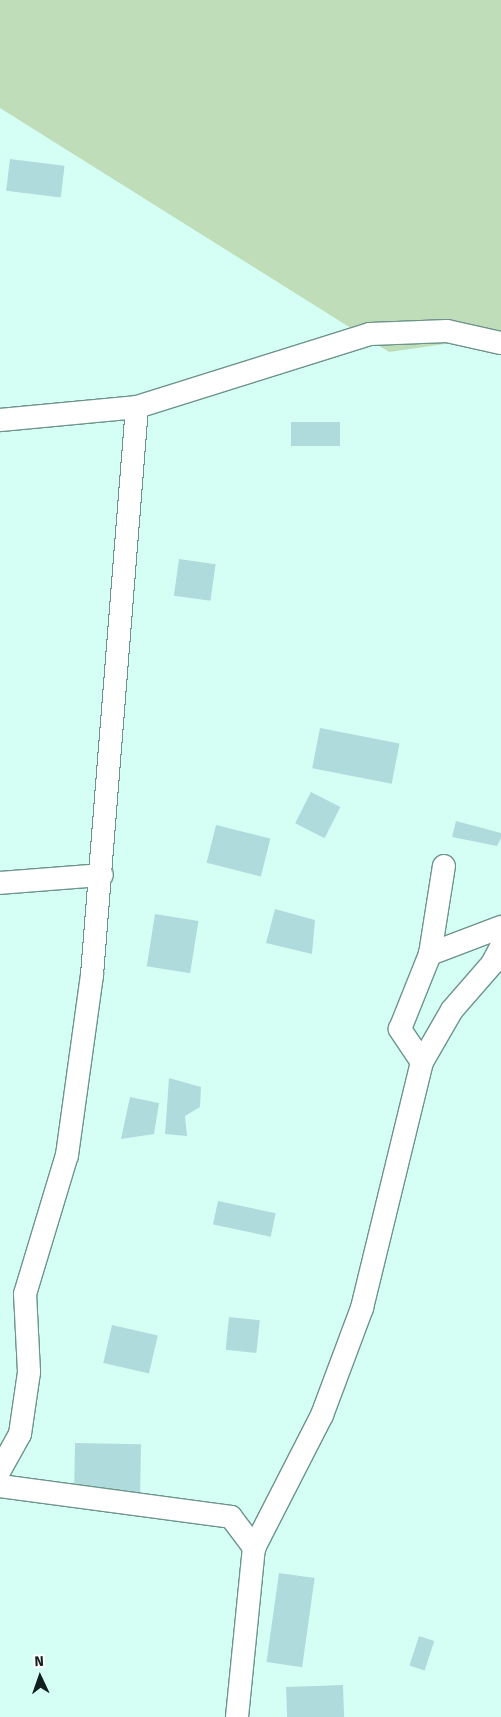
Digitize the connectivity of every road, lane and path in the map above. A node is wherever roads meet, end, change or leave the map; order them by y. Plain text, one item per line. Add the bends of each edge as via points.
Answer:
1 (501, 343) edge
2 (136, 407) junction
3 (0, 420) edge
4 (444, 866) dead end
5 (101, 875) junction
6 (0, 883) edge
7 (501, 927) edge
8 (501, 947) edge
9 (430, 954) junction
10 (422, 1062) junction
11 (0, 1470) edge
12 (0, 1486) edge
13 (254, 1548) junction
14 (238, 1717) edge

1 - 2 street via 448,331 370,334
2 - 3 street
2 - 5 street
4 - 9 street
5 - 6 street
5 - 11 street via 92,975 67,1154 25,1294 29,1372 20,1434
7 - 9 street
8 - 10 street via 492,964 452,1010
9 - 10 street via 400,1029
10 - 13 street via 408,1133 376,1238 362,1308 322,1415
12 - 13 street via 231,1517
13 - 14 street

